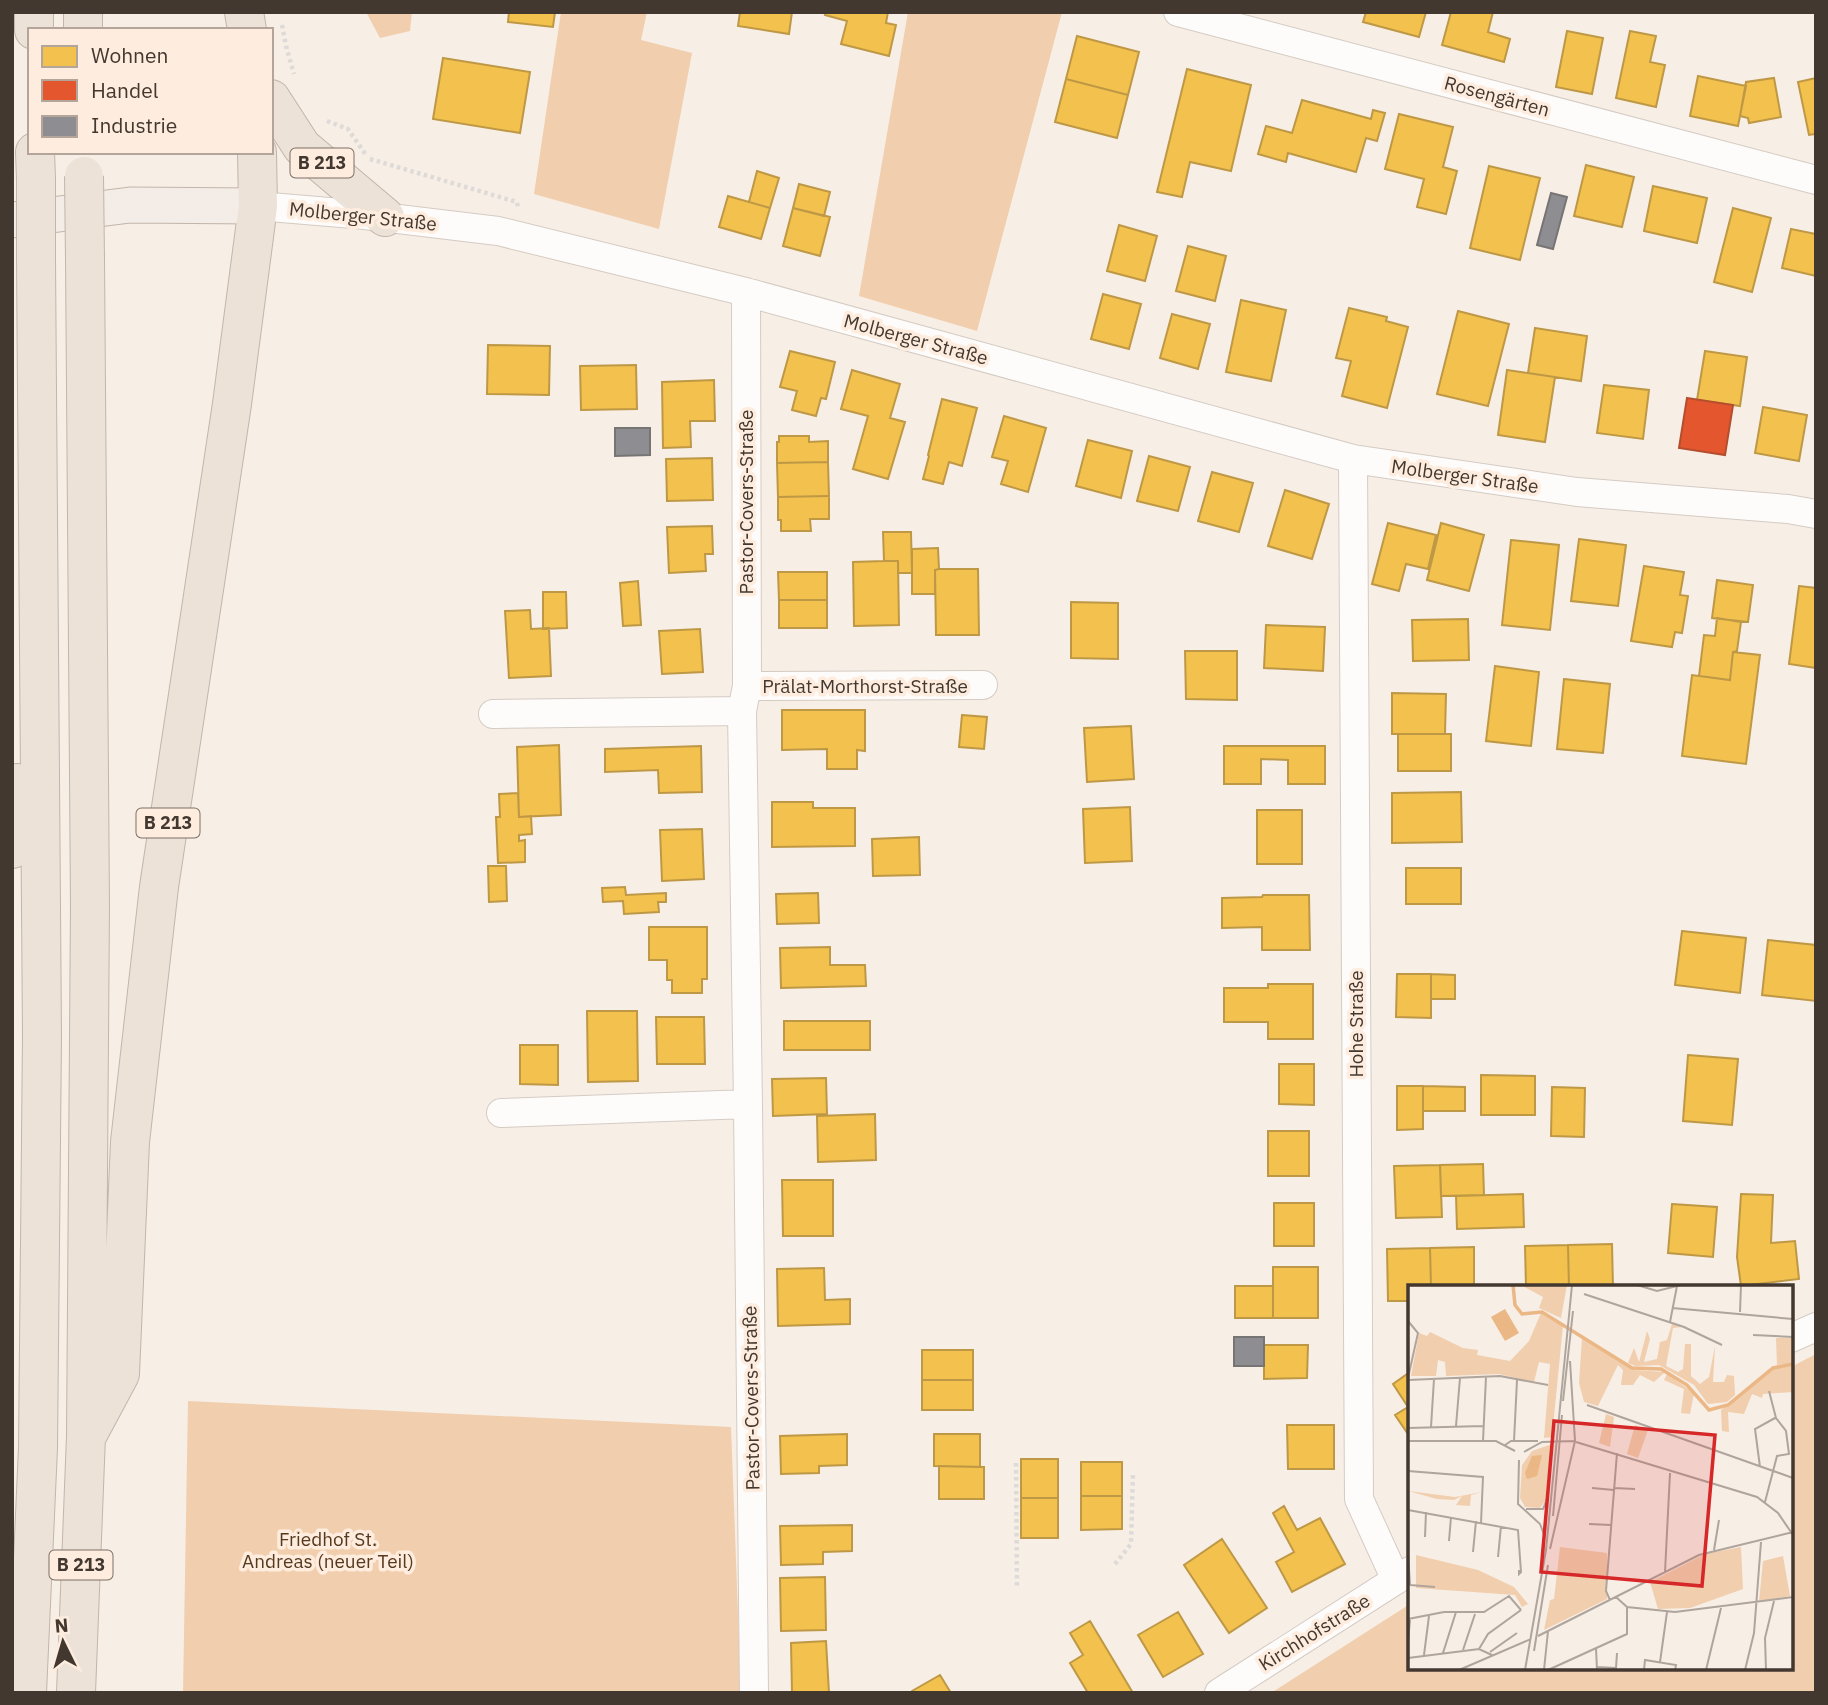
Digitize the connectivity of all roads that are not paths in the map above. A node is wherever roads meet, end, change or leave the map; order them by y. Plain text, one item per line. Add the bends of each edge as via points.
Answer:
1 (1178, 12) edge
2 (273, 102) edge
3 (257, 154) edge
4 (84, 164) edge
5 (36, 166) edge
6 (1816, 180) edge
7 (258, 206) junction
8 (384, 217) junction
9 (12, 220) edge
10 (746, 292) junction
11 (1353, 459) junction
12 (1816, 514) edge
13 (38, 636) junction
14 (983, 685) dead end
15 (744, 699) junction
16 (493, 714) dead end
17 (12, 849) edge
18 (748, 1104) junction
19 (501, 1113) dead end
20 (12, 1290) edge
21 (1816, 1327) edge
22 (1793, 1337) edge
23 (86, 1436) junction
24 (38, 1448) junction
25 (1403, 1576) edge
26 (27, 1693) edge
27 (76, 1693) edge
28 (754, 1693) edge
29 (1219, 1693) edge

1 - 6 street, Rosengärten
2 - 8 highway, B 213 via 302,147
3 - 7 highway, B 213
4 - 23 highway, B 213, bridge via 90,906
5 - 13 highway, B 213, bridge
7 - 8 street, Molberger Straße
7 - 9 main road, Molberger Straße via 130,205
7 - 23 highway, B 213 via 159,887 130,1142 120,1374
8 - 10 street, Molberger Straße via 498,231
10 - 11 street, Molberger Straße
10 - 15 street, Pastor-Covers-Straße
11 - 12 street, Molberger Straße via 1577,492
11 - 25 street, Hohe Straße via 1359,1499
13 - 17 highway, B 213 via 18,765
13 - 24 highway, B 213 via 42,1050
14 - 15 street, Prälat-Morthorst-Straße
15 - 16 street
15 - 18 street, Pastor-Covers-Straße
18 - 19 street
18 - 28 street, Pastor-Covers-Straße
20 - 24 highway, B 213
21 - 22 street
23 - 27 highway, B 213
24 - 26 highway, B 213
25 - 29 street, Kirchhofstraße

